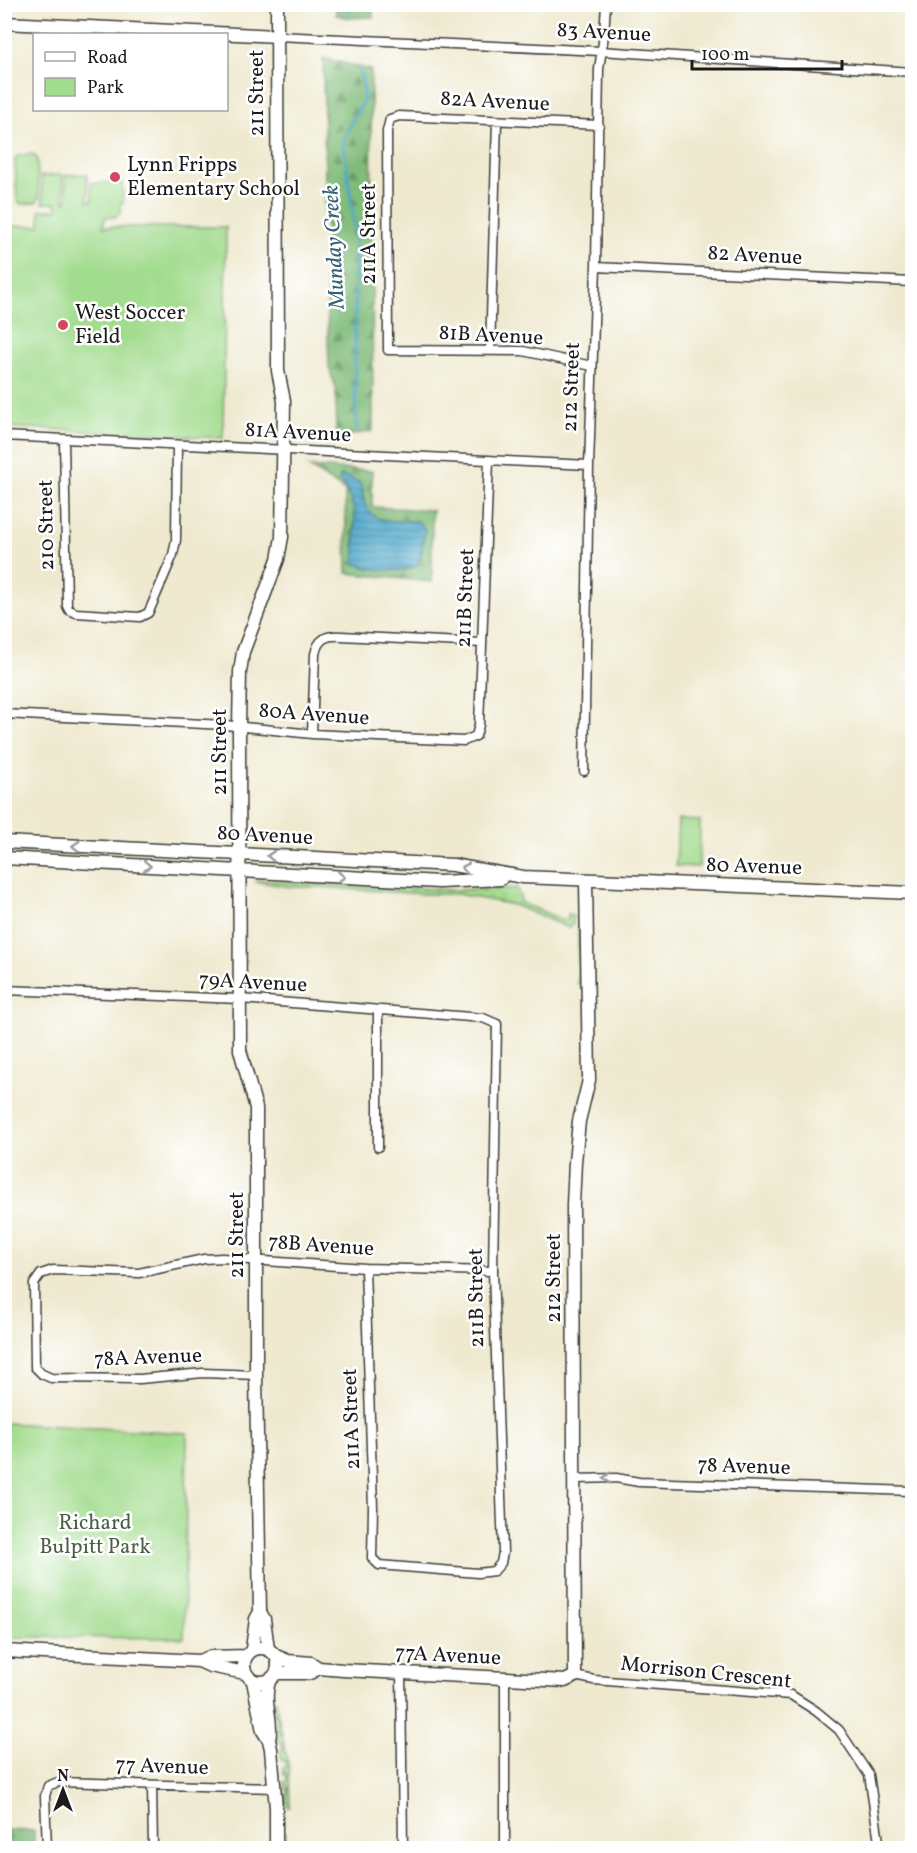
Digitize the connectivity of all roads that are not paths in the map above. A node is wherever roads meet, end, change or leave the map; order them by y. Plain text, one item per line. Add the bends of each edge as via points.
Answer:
1 (277, 4) edge
2 (606, 4) edge
3 (4, 23) edge
4 (214, 33) edge
5 (228, 34) edge
6 (277, 36) junction
7 (602, 51) junction
8 (912, 72) edge
9 (390, 119) joint
10 (497, 121) junction
11 (599, 125) junction
12 (596, 267) junction
13 (912, 282) edge
14 (388, 350) joint
15 (490, 351) junction
16 (592, 366) junction
17 (4, 436) edge
18 (64, 439) junction
19 (177, 445) junction
20 (283, 451) junction
21 (489, 460) junction
22 (589, 465) junction
23 (482, 643) junction
24 (4, 714) edge
25 (239, 727) junction
26 (312, 734) junction
27 (476, 735) joint
28 (584, 771) dead end
29 (4, 842) edge
30 (240, 854) junction
31 (4, 858) edge
32 (240, 871) junction
33 (523, 877) junction
34 (586, 880) junction
35 (912, 893) edge
36 (4, 990) edge
37 (240, 999) junction
38 (378, 1010) junction
39 (497, 1024) joint
40 (378, 1147) dead end
41 (256, 1260) junction
42 (365, 1268) junction
43 (494, 1271) junction
44 (42, 1374) joint
45 (256, 1375) junction
46 (576, 1479) junction
47 (912, 1491) edge
48 (496, 1569) joint
49 (260, 1612) junction
50 (4, 1651) edge
51 (249, 1653) junction
52 (272, 1653) junction
53 (199, 1661) junction
54 (319, 1668) junction
55 (402, 1672) junction
56 (273, 1676) junction
57 (575, 1676) junction
58 (249, 1677) junction
59 (505, 1678) junction
60 (269, 1740) junction
61 (152, 1785) junction
62 (275, 1788) junction
63 (47, 1848) edge
64 (153, 1848) edge
65 (276, 1848) edge
66 (403, 1848) edge
67 (505, 1848) edge
68 (880, 1848) edge

1 - 6 street, 211 Street
2 - 7 street, 212 Street
3 - 4 street, 83 Avenue
5 - 6 street, 83 Avenue
6 - 7 street, 83 Avenue
6 - 20 street, 211 Street via 278,371 284,401
7 - 8 street, 83 Avenue
7 - 11 street, 212 Street
9 - 10 street, 82A Avenue via 399,116
9 - 14 street, 211A Street
10 - 11 street, 82A Avenue
10 - 15 street
11 - 12 street, 212 Street
12 - 13 street, 82 Avenue
12 - 16 street, 212 Street
14 - 15 street, 81B Avenue
15 - 16 street, 81B Avenue via 523,351
16 - 22 street, 212 Street
17 - 18 street, 81A Avenue
18 - 19 street, 81A Avenue
18 - 19 street, 210 Street via 67,606 76,613 140,617 148,614 176,540
19 - 20 street, 81A Avenue
20 - 21 street, 81A Avenue
20 - 25 street, 211 Street via 281,549 243,652
21 - 22 street, 81A Avenue
21 - 23 street, 211B Street
22 - 28 street, 212 Street
23 - 26 street via 325,637 315,654
23 - 27 street, 211B Street
24 - 25 street, 80A Avenue
25 - 26 street, 80A Avenue
25 - 30 street, 211 Street
26 - 27 street, 80A Avenue via 464,741
30 -> 29 street, 80 Avenue
30 - 32 street, 211 Street
33 -> 30 street, 80 Avenue via 453,865
31 -> 32 street, 80 Avenue
32 -> 33 street, 80 Avenue via 440,882
32 - 37 street, 211 Street
33 - 34 street, 80 Avenue
34 - 35 street, 80 Avenue
34 - 46 street, 212 Street via 589,1080 579,1121 573,1205
36 - 37 street, 79A Avenue
37 - 38 street, 79A Avenue
37 - 41 street, 211 Street via 240,1050 256,1108
38 - 39 street, 79A Avenue via 483,1018
38 - 40 street
39 - 43 street, 211B Street
41 - 42 street, 78B Avenue
41 - 44 street, 78B Avenue via 222,1257 139,1273 53,1270 41,1274 34,1284 35,1367
41 - 45 street, 211 Street
42 - 43 street, 78B Avenue
42 - 48 street, 211A Street via 372,1558 379,1565 478,1573
43 - 48 street, 211B Street via 503,1552
44 - 45 street, 78A Avenue via 51,1378 140,1379 203,1373
45 - 49 street, 211 Street
47 -> 46 street, 78 Avenue
46 - 57 street, 212 Street
49 - 51 street, 211 Street
49 - 52 street, 211 Street
50 - 53 street
51 - 52 street via 258,1647
51 - 53 street
51 - 58 street via 243,1662
52 - 54 street, 77A Avenue
52 - 56 street via 278,1665
53 - 58 street
54 - 55 street, 77A Avenue
54 - 56 street, 77A Avenue via 310,1673
55 - 59 street, 77A Avenue
55 - 66 street
56 - 58 street via 262,1682
56 - 60 street via 266,1697 272,1730
57 - 59 street, 77A Avenue via 565,1681
57 - 68 street, Morrison Crescent via 791,1695 839,1730 869,1775
58 - 60 street
59 - 67 street
60 - 62 street
61 - 62 street, 77 Avenue
61 - 63 street, 77 Avenue via 58,1782 48,1786
61 - 64 street
62 - 65 street

